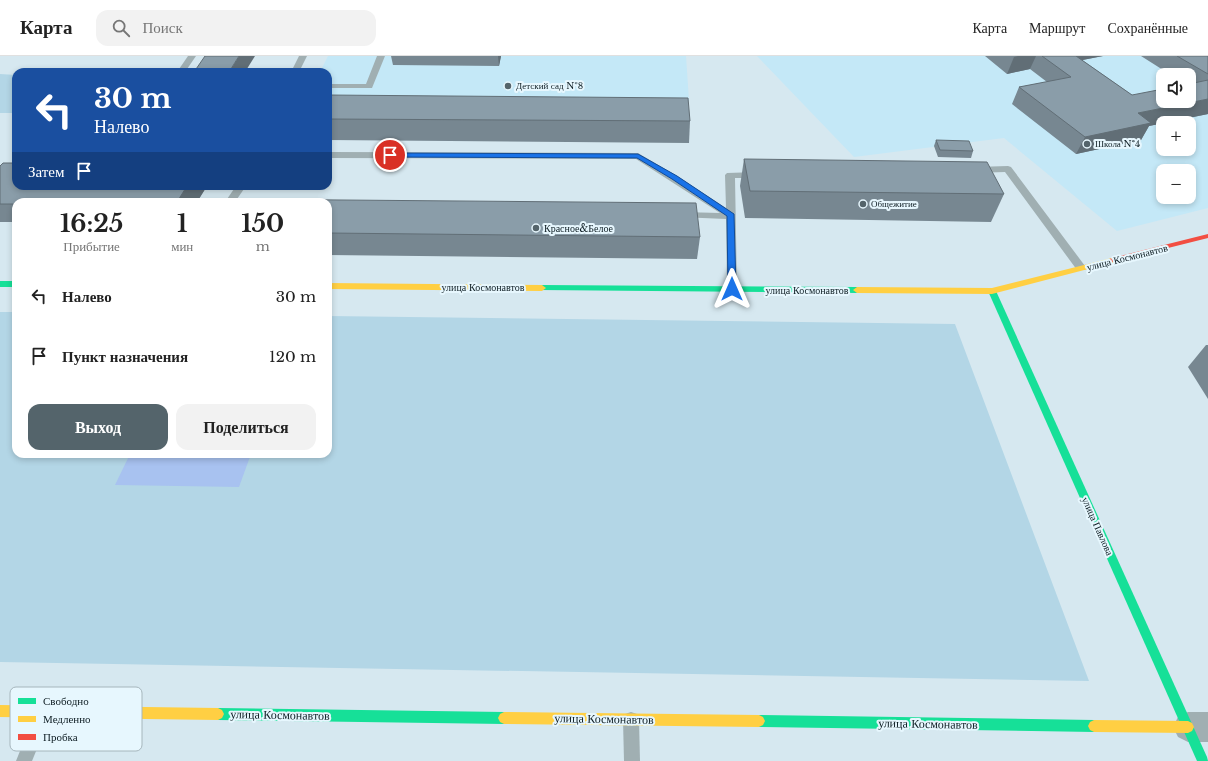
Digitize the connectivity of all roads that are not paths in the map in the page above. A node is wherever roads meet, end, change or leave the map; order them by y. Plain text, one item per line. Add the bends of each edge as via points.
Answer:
1 (192, 56) edge
2 (303, 56) edge
3 (381, 56) edge
4 (184, 68) edge
5 (297, 68) edge
6 (332, 86) edge
7 (332, 155) edge
8 (969, 170) edge
9 (770, 174) edge
10 (676, 215) edge
11 (731, 216) junction
12 (1208, 236) edge
13 (1081, 268) junction
14 (0, 284) edge
15 (12, 284) edge
16 (332, 286) edge
17 (732, 289) junction
18 (992, 291) junction
19 (0, 711) edge
20 (10, 711) edge
21 (142, 713) edge
22 (631, 720) junction
23 (1198, 727) edge
24 (28, 751) edge
25 (24, 761) edge
26 (632, 761) edge
27 (1203, 761) edge

1 - 4 lane
2 - 5 lane
3 - 6 lane via 369,86
7 - 11 lane via 638,156
8 - 13 lane via 1008,169
9 - 11 lane via 730,175
10 - 11 lane
11 - 17 lane
12 - 13 street, улица Космонавтов
13 - 18 street, улица Космонавтов
14 - 15 street
16 - 17 street, улица Космонавтов
17 - 18 street, улица Космонавтов
18 - 23 street, улица Павлова
19 - 20 street, улица Космонавтов
21 - 22 street, улица Космонавтов
22 - 23 street, улица Космонавтов
22 - 26 lane
23 - 27 street, улица Павлова
24 - 25 lane

